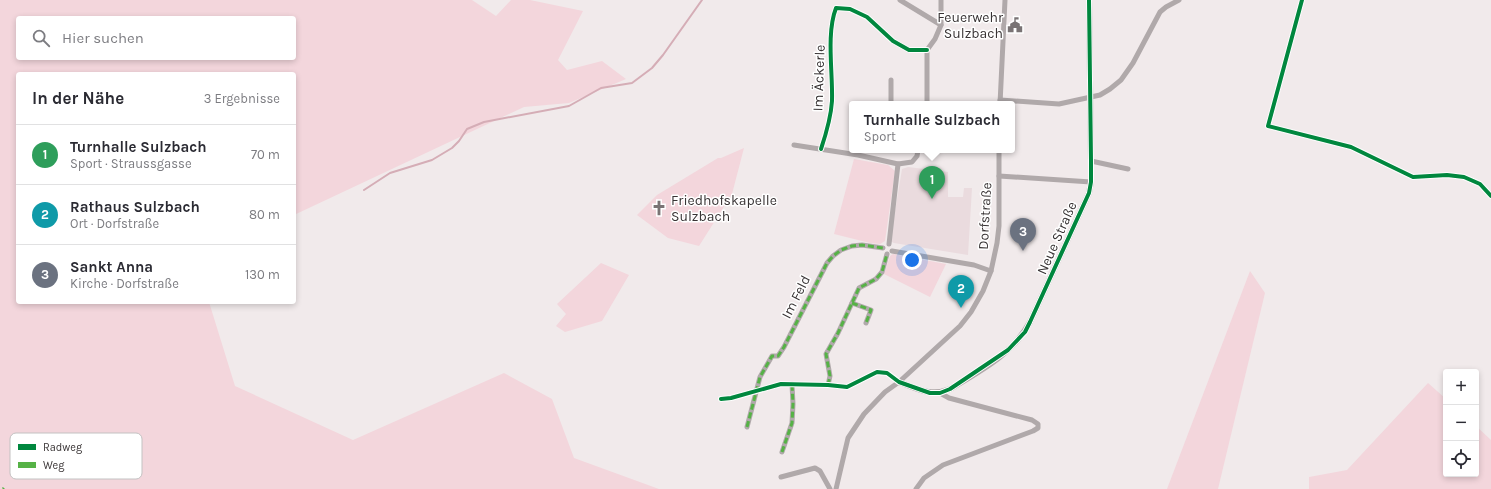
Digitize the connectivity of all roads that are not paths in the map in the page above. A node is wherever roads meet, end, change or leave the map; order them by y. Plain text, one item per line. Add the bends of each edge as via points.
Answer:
1 (900, 0) edge
2 (941, 0) edge
3 (1005, 0) edge
4 (1089, 0) edge
5 (1179, 0) edge
6 (1302, 0) edge
7 (941, 25) junction
8 (926, 50) junction
9 (891, 80) dead end
10 (1090, 98) junction
11 (891, 101) edge
12 (927, 101) edge
13 (1000, 101) edge
14 (1015, 103) edge
15 (794, 145) dead end
16 (821, 149) junction
17 (918, 153) edge
18 (999, 153) edge
19 (1091, 161) junction
20 (898, 164) junction
21 (1128, 169) dead end
22 (999, 176) junction
23 (1090, 182) junction
24 (1491, 196) edge
25 (889, 244) junction
26 (883, 248) junction
27 (892, 251) junction
28 (887, 254) junction
29 (991, 271) junction
30 (852, 303) junction
31 (866, 323) dead end
32 (900, 382) junction
33 (792, 384) junction
34 (828, 385) junction
35 (755, 391) junction
36 (940, 393) junction
37 (722, 399) dead end
38 (747, 427) dead end
39 (782, 452) dead end
40 (781, 477) dead end
41 (830, 489) edge
42 (836, 489) edge
43 (916, 489) edge

1 - 7 street
2 - 7 street
3 - 13 street
4 - 10 street, Neue Straße
5 - 10 street via 1160,12 1121,80 1100,95
6 - 24 street via 1268,126 1351,147 1413,177 1464,177 1480,184
7 - 8 street
8 - 12 street
8 - 16 street, Im Äckerle via 909,50 893,42 867,17 850,9 836,8 831,39 832,102
9 - 11 street
10 - 14 street via 1059,104
10 - 19 street, Neue Straße
15 - 16 street
16 - 20 street
17 - 20 street via 912,162
18 - 22 street, Dorfstraße
19 - 21 street
19 - 23 street, Neue Straße
20 - 25 street
22 - 23 street
22 - 29 street, Dorfstraße via 998,231
23 - 36 street, Neue Straße via 1084,205 1025,332 1008,350 987,366
25 - 26 street
25 - 27 street
26 - 28 street
26 - 35 street, Im Feld via 852,246 833,256 784,347 778,356 772,356
27 - 28 street
27 - 29 street via 974,265
28 - 30 street via 882,272 876,279 859,288
29 - 32 street, Dorfstraße via 966,320
30 - 31 street via 871,310
30 - 34 street via 826,354 830,376
32 - 34 street via 887,373 877,372 847,387
32 - 36 street via 930,393
32 - 42 street, Dorfstraße via 885,392 864,414 848,438
33 - 34 street
33 - 35 street via 781,384
33 - 39 street via 792,423
35 - 37 street
35 - 38 street
36 - 43 street via 949,398 1032,420 1038,424 1038,428 943,465 924,478
40 - 41 street via 815,468 820,471

